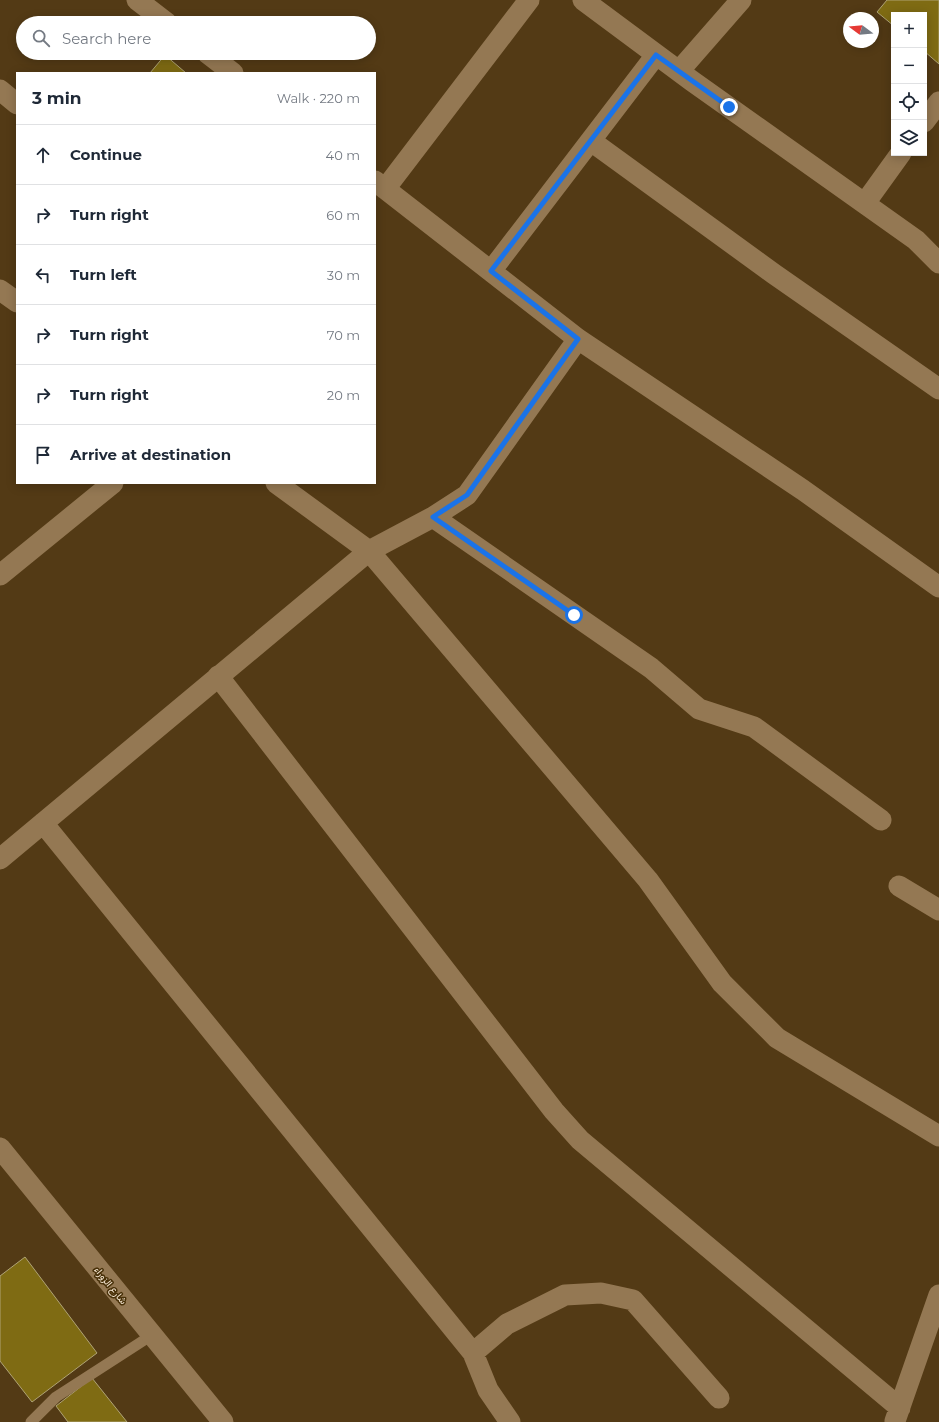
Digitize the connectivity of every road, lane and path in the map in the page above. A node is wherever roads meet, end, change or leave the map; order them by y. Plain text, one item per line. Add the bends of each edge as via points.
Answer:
1 (137, 0) edge
2 (528, 0) edge
3 (583, 0) edge
4 (741, 0) edge
5 (158, 16) edge
6 (656, 55) junction
7 (216, 60) edge
8 (679, 71) junction
9 (232, 72) edge
10 (0, 90) edge
11 (939, 102) edge
12 (16, 103) edge
13 (926, 120) edge
14 (591, 141) junction
15 (900, 156) edge
16 (380, 185) edge
17 (865, 203) junction
18 (939, 263) edge
19 (491, 271) junction
20 (578, 339) junction
21 (939, 389) edge
22 (112, 484) edge
23 (277, 484) edge
24 (433, 517) junction
25 (369, 551) junction
26 (0, 575) edge
27 (939, 587) edge
28 (218, 676) junction
29 (881, 820) dead end
30 (42, 823) junction
31 (0, 859) edge
32 (899, 886) dead end
33 (939, 910) edge
34 (939, 1136) edge
35 (0, 1148) edge
36 (939, 1295) edge
37 (152, 1335) junction
38 (473, 1353) junction
39 (719, 1398) dead end
40 (896, 1419) edge
41 (32, 1422) edge
42 (223, 1422) edge
43 (510, 1422) edge

1 - 5 street
2 - 16 street
3 - 6 street
4 - 8 street
6 - 8 street
6 - 14 street
7 - 9 street
8 - 17 street
10 - 12 street
11 - 13 street
14 - 19 street
14 - 21 street via 774,274
15 - 17 street
16 - 19 street
17 - 18 street via 916,240
19 - 20 street
20 - 24 street via 467,495
20 - 27 street via 803,490
22 - 26 street
23 - 25 street
24 - 25 street
24 - 29 street via 651,668 700,709 754,727
25 - 28 street
25 - 34 street via 648,880 722,983 778,1038
28 - 30 street
28 - 40 street via 554,1111 580,1140
30 - 31 street
30 - 38 street
32 - 33 street
35 - 37 street, شارع الزوراء
36 - 40 street
37 - 41 lane via 56,1397
37 - 42 street, شارع الزوراء
38 - 39 street via 507,1324 565,1295 601,1293 633,1300
38 - 43 street via 488,1390

